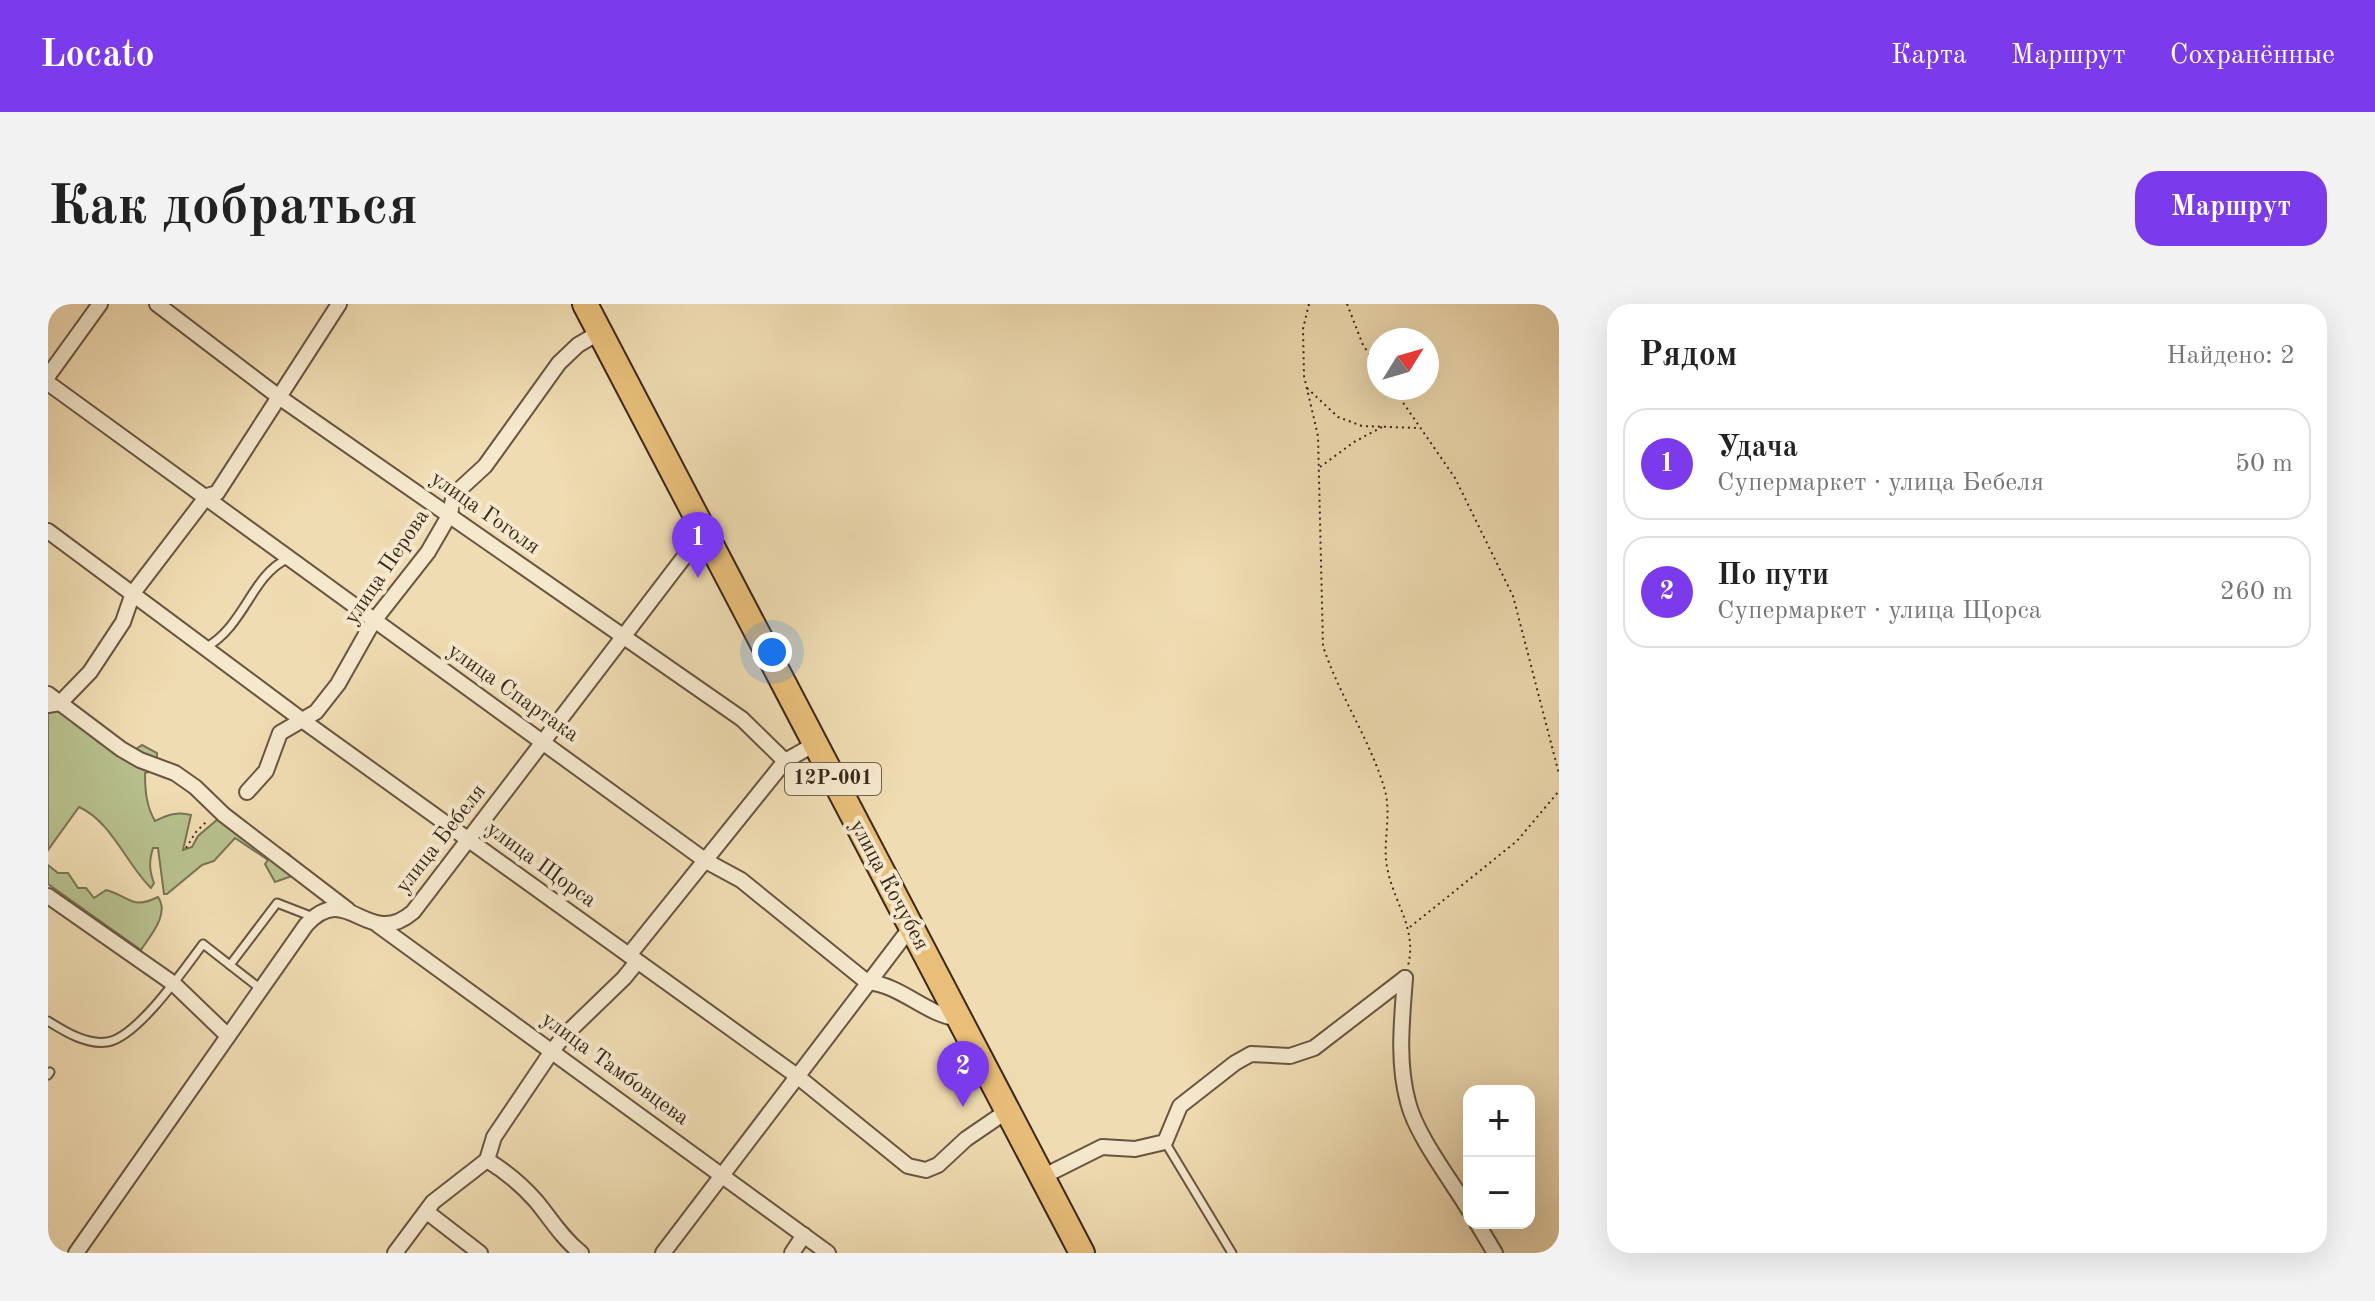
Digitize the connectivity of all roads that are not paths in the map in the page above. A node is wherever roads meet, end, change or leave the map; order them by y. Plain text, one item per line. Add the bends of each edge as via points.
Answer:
1 (100, 304) edge
2 (157, 304) edge
3 (339, 304) edge
4 (585, 304) edge
5 (600, 332) junction
6 (48, 376) edge
7 (48, 383) edge
8 (279, 397) junction
9 (207, 496) junction
10 (450, 514) junction
11 (48, 531) edge
12 (704, 531) junction
13 (289, 558) junction
14 (133, 593) junction
15 (373, 622) junction
16 (621, 636) junction
17 (204, 649) junction
18 (52, 701) edge
19 (302, 720) junction
20 (543, 740) junction
21 (815, 744) junction
22 (785, 761) junction
23 (247, 792) dead end
24 (470, 840) junction
25 (706, 861) junction
26 (48, 896) edge
27 (348, 911) junction
28 (313, 917) junction
29 (374, 923) junction
30 (911, 927) junction
31 (633, 959) junction
32 (230, 965) junction
33 (867, 982) junction
34 (174, 984) junction
35 (262, 990) junction
36 (959, 1019) junction
37 (48, 1021) edge
38 (228, 1036) junction
39 (552, 1051) junction
40 (797, 1076) junction
41 (1007, 1111) junction
42 (1165, 1142) junction
43 (487, 1160) junction
44 (723, 1174) junction
45 (1042, 1177) junction
46 (1463, 1200) edge
47 (427, 1212) junction
48 (1481, 1229) edge
49 (804, 1235) junction
50 (76, 1253) edge
51 (395, 1253) edge
52 (480, 1253) edge
53 (581, 1253) edge
54 (663, 1253) edge
55 (792, 1253) edge
56 (828, 1253) edge
57 (1082, 1253) edge
58 (1232, 1253) edge
59 (1495, 1253) edge

1 - 6 street
2 - 8 street, улица Гоголя
3 - 8 street
4 - 5 main road, улица Кочубея / 12Р-001
5 - 10 street, улица Перова via 559,363 485,466 460,489
5 - 12 main road, улица Кочубея / 12Р-001
7 - 9 street, улица Спартака
8 - 9 street via 217,493
8 - 10 street, улица Гоголя
9 - 13 street, улица Спартака
9 - 14 street
10 - 15 street, улица Перова via 428,552
10 - 16 street, улица Гоголя
11 - 14 street, улица Щорса
12 - 16 street, улица Бебеля
12 - 21 main road, улица Кочубея / 12Р-001
13 - 15 street, улица Спартака
13 - 17 lane via 269,572 225,635
14 - 17 street, улица Щорса
14 - 18 street via 123,622 90,672
15 - 19 street, улица Перова via 338,684 316,712
15 - 20 street, улица Спартака
16 - 20 street, улица Бебеля
16 - 22 street, улица Гоголя via 742,719
17 - 19 street, улица Щорса
18 - 27 street via 121,749 195,787
19 - 23 street, улица Перова via 280,733 266,771
19 - 24 street, улица Щорса
20 - 24 street, улица Бебеля
20 - 25 street, улица Спартака
21 - 22 street
21 - 30 main road, улица Кочубея / 12Р-001
22 - 25 street
24 - 29 street, улица Бебеля via 407,918 387,926
24 - 31 street, улица Щорса
25 - 31 street
25 - 33 street, улица Спартака via 741,880
26 - 34 street
27 - 28 street
27 - 29 street
28 - 32 lane via 277,903
28 - 35 street
29 - 39 street, улица Тамбовцева
30 - 33 street
30 - 36 main road, улица Кочубея / 12Р-001
31 - 39 street
31 - 40 street, улица Щорса
32 - 34 lane via 203,944
32 - 35 lane
33 - 36 street, улица Спартака via 893,987 941,1016
33 - 40 street
34 - 37 lane via 122,1036 106,1042 71,1035
34 - 38 street
35 - 38 street
36 - 41 main road, улица Кочубея / 12Р-001
38 - 50 street
39 - 43 street via 494,1137
39 - 44 street, улица Тамбовцева
40 - 41 street, улица Щорса via 917,1170 938,1165
40 - 44 street
41 - 45 main road, улица Кочубея / 12Р-001
42 - 45 street via 1135,1149 1102,1147
42 - 46 street via 1180,1106 1235,1063 1251,1054 1290,1056 1314,1048 1405,978 1401,1032 1408,1105
42 - 58 lane
43 - 47 street
43 - 53 street via 522,1187
44 - 49 street, улица Тамбовцева
44 - 54 street
45 - 57 main road, улица Кочубея / 12Р-001
47 - 51 street
47 - 52 street
48 - 59 street
49 - 55 street
49 - 56 street, улица Тамбовцева

